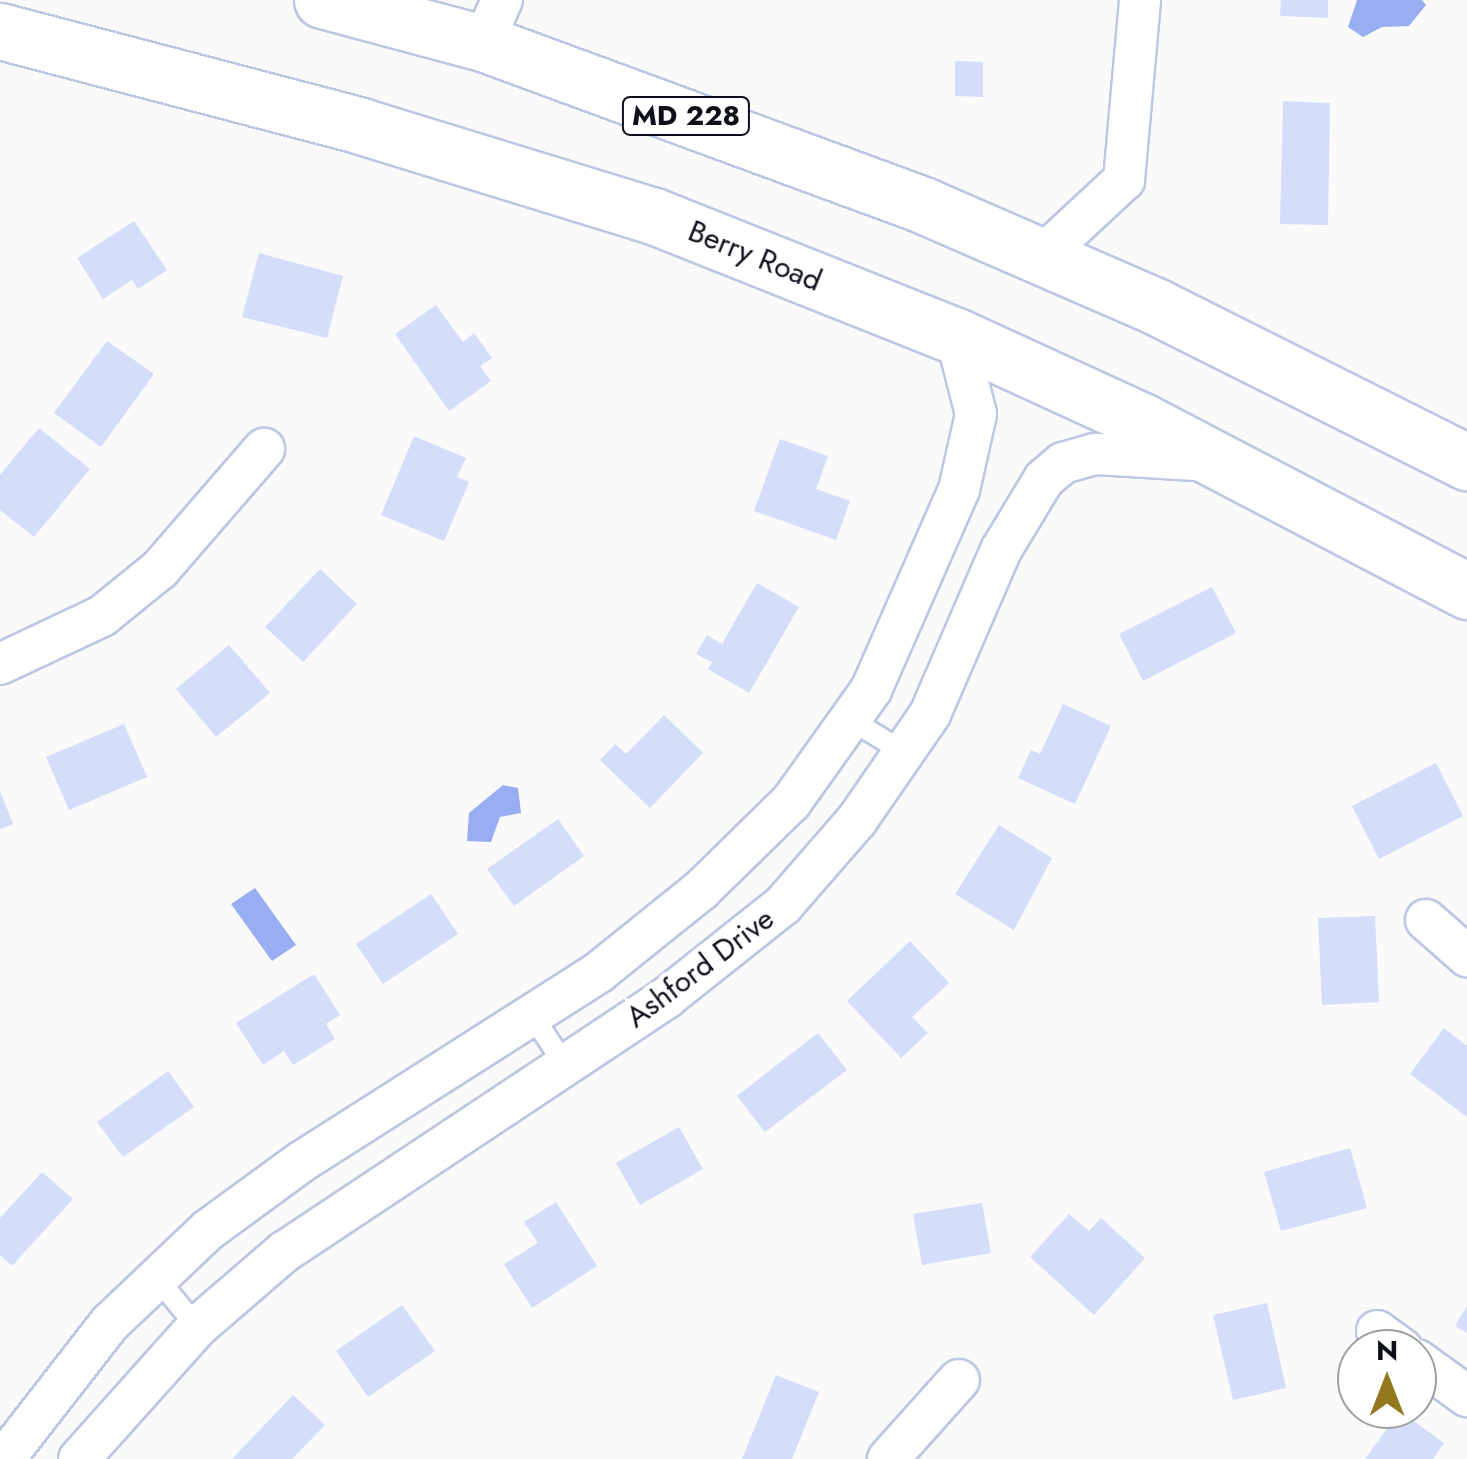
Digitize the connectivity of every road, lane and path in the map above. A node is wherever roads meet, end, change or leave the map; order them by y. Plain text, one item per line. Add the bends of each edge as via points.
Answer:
1 (322, 0) edge
2 (1140, 0) edge
3 (492, 22) edge
4 (0, 31) edge
5 (1040, 258) junction
6 (956, 336) junction
7 (264, 449) dead end
8 (1224, 460) junction
9 (1467, 462) edge
10 (1467, 591) edge
11 (0, 664) edge
12 (853, 722) junction
13 (904, 753) junction
14 (1426, 920) dead end
15 (1467, 956) edge
16 (532, 1015) junction
17 (566, 1065) junction
18 (156, 1277) junction
19 (197, 1327) junction
20 (1437, 1374) edge
21 (959, 1380) dead end
22 (1467, 1396) edge
23 (4, 1459) edge
24 (79, 1459) edge
25 (888, 1459) edge

1 - 3 highway, MD 228
2 - 5 street via 1124,180
3 - 5 highway, MD 228
4 - 6 highway, Berry Road via 326,116 654,216
5 - 9 highway, MD 228 via 1156,306
6 - 8 highway, Berry Road
6 - 12 street, Ashford Drive via 976,414 974,444 935,548
7 - 11 street via 160,570 102,616
8 - 10 highway, Berry Road
8 - 13 street, Ashford Drive via 1095,454 1063,463 1044,479 1001,550 930,714
12 - 13 lane
12 - 16 street, Ashford Drive via 791,802 701,890 599,972
13 - 17 street, Ashford Drive via 783,904 713,964
14 - 15 street
16 - 17 lane
16 - 18 street, Ashford Drive via 301,1162
17 - 19 street, Ashford Drive via 284,1252
18 - 19 lane
18 - 23 street, Ashford Drive via 61,1380
19 - 24 street, Ashford Drive
20 - 22 street
21 - 25 street

